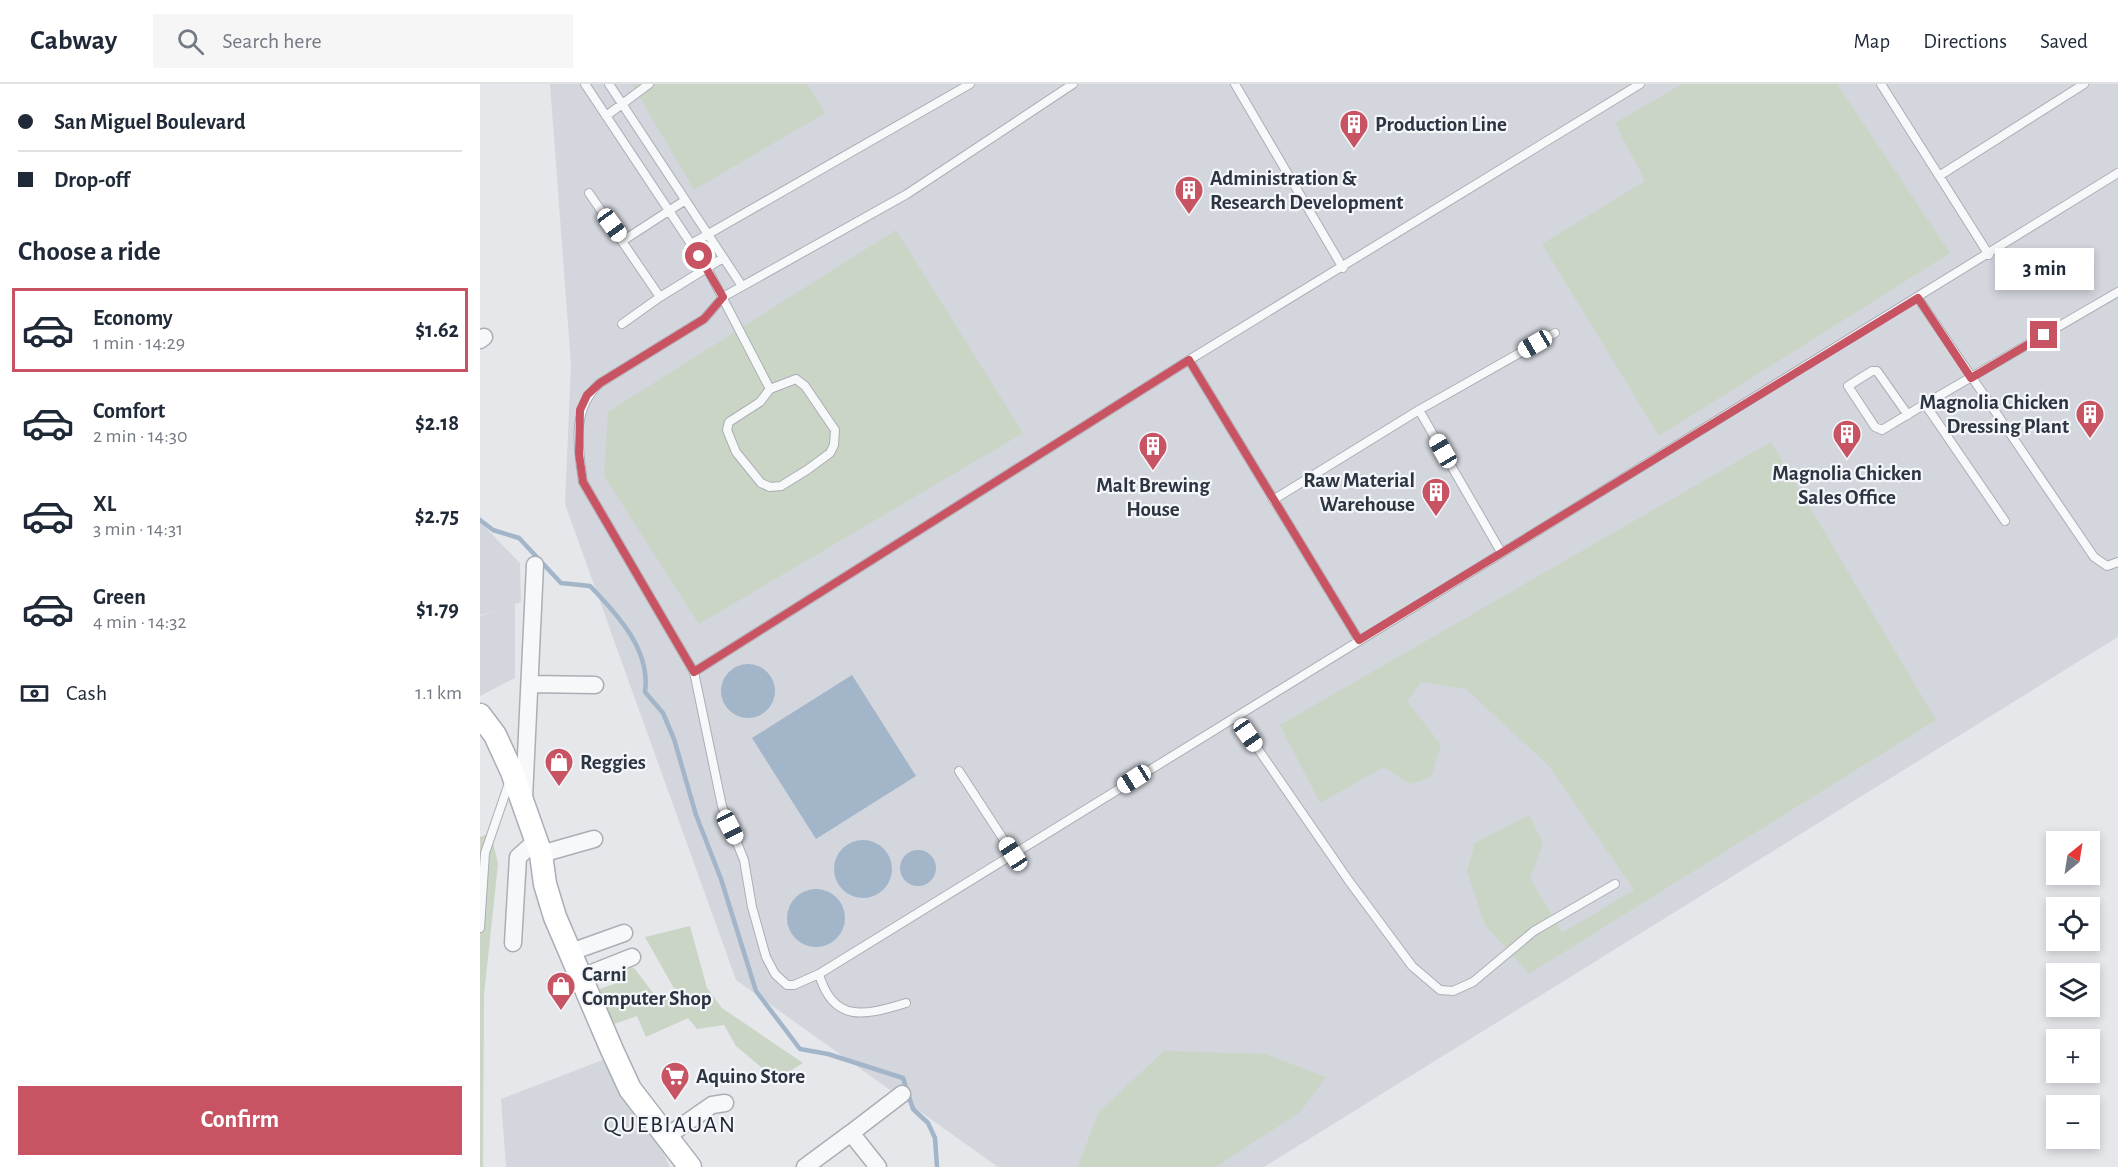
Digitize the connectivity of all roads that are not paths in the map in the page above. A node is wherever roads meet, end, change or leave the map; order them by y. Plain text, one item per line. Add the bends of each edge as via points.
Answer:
1 (585, 84) edge
2 (609, 84) edge
3 (649, 84) edge
4 (970, 84) edge
5 (1073, 84) edge
6 (1235, 84) edge
7 (1640, 84) edge
8 (1881, 84) edge
9 (2084, 84) edge
10 (622, 105) junction
11 (606, 116) junction
12 (2118, 173) edge
13 (1939, 176) junction
14 (590, 194) dead end
15 (684, 201) junction
16 (668, 210) junction
17 (707, 235) junction
18 (624, 240) junction
19 (691, 244) junction
20 (1989, 255) junction
21 (723, 258) junction
22 (707, 268) junction
23 (1343, 268) junction
24 (742, 286) junction
25 (2118, 292) edge
26 (660, 297) junction
27 (723, 297) junction
28 (1918, 298) junction
29 (622, 324) dead end
30 (1555, 333) dead end
31 (1189, 360) junction
32 (1971, 378) junction
33 (770, 389) junction
34 (1925, 404) junction
35 (1419, 410) junction
36 (1908, 415) junction
37 (1273, 500) junction
38 (2005, 521) dead end
39 (1501, 552) junction
40 (2118, 562) edge
41 (535, 565) dead end
42 (1359, 640) junction
43 (694, 672) junction
44 (530, 684) junction
45 (595, 686) dead end
46 (480, 715) edge
47 (1236, 717) junction
48 (959, 771) dead end
49 (512, 772) junction
50 (524, 801) junction
51 (594, 839) dead end
52 (539, 848) junction
53 (1013, 854) junction
54 (1615, 884) dead end
55 (480, 928) edge
56 (624, 933) dead end
57 (513, 943) dead end
58 (571, 952) junction
59 (632, 957) dead end
60 (819, 974) junction
61 (579, 978) junction
62 (906, 1003) dead end
63 (902, 1094) dead end
64 (725, 1103) dead end
65 (851, 1133) junction
66 (666, 1137) junction
67 (829, 1160) edge
68 (690, 1167) edge
69 (805, 1167) edge
70 (878, 1167) edge

1 - 11 lane
2 - 10 lane
3 - 10 lane
4 - 17 lane
5 - 24 lane via 907,194
6 - 23 lane
7 - 23 lane
8 - 13 lane
9 - 13 lane
10 - 11 lane
10 - 15 lane
11 - 16 lane
12 - 20 lane
13 - 20 lane
14 - 18 lane
15 - 16 lane
15 - 17 lane
16 - 18 lane
16 - 19 lane
17 - 19 lane
17 - 21 lane
18 - 26 lane
19 - 22 lane
20 - 28 lane
21 - 22 lane
21 - 24 lane
22 - 26 lane
22 - 27 lane
23 - 31 lane
24 - 27 lane
25 - 32 lane
26 - 29 lane
27 - 33 lane
27 - 43 lane via 704,319 600,383 587,395 580,410 583,482
28 - 32 lane
28 - 39 lane
30 - 35 lane
31 - 37 lane
31 - 43 lane
32 - 34 lane
32 - 40 lane via 2094,557 2107,566
33 - 33 lane via 760,402 729,422 727,430 753,476 770,487 781,486 830,453 835,438 835,430 796,379
34 - 36 lane
34 - 38 lane
35 - 37 lane
35 - 39 lane
36 - 36 lane via 1877,371 1848,386 1879,429
37 - 42 lane
39 - 42 lane
41 - 44 street
42 - 47 lane
43 - 60 lane via 722,806 744,860 766,957 787,985 794,986
44 - 45 street
44 - 50 street
46 - 49 street via 495,735
47 - 53 lane
47 - 54 lane via 1412,966 1440,990 1453,991 1473,982 1534,931
48 - 53 lane
49 - 50 street
49 - 55 lane via 485,853
50 - 52 street
51 - 52 street
52 - 57 street via 518,857
52 - 58 street via 555,917
53 - 60 lane
56 - 58 street
58 - 61 street
59 - 61 street
60 - 62 lane via 825,993 848,1012 883,1010
61 - 66 street via 630,1089
63 - 65 street
64 - 66 street via 712,1105
65 - 67 street
65 - 70 street
66 - 68 street
67 - 69 street

